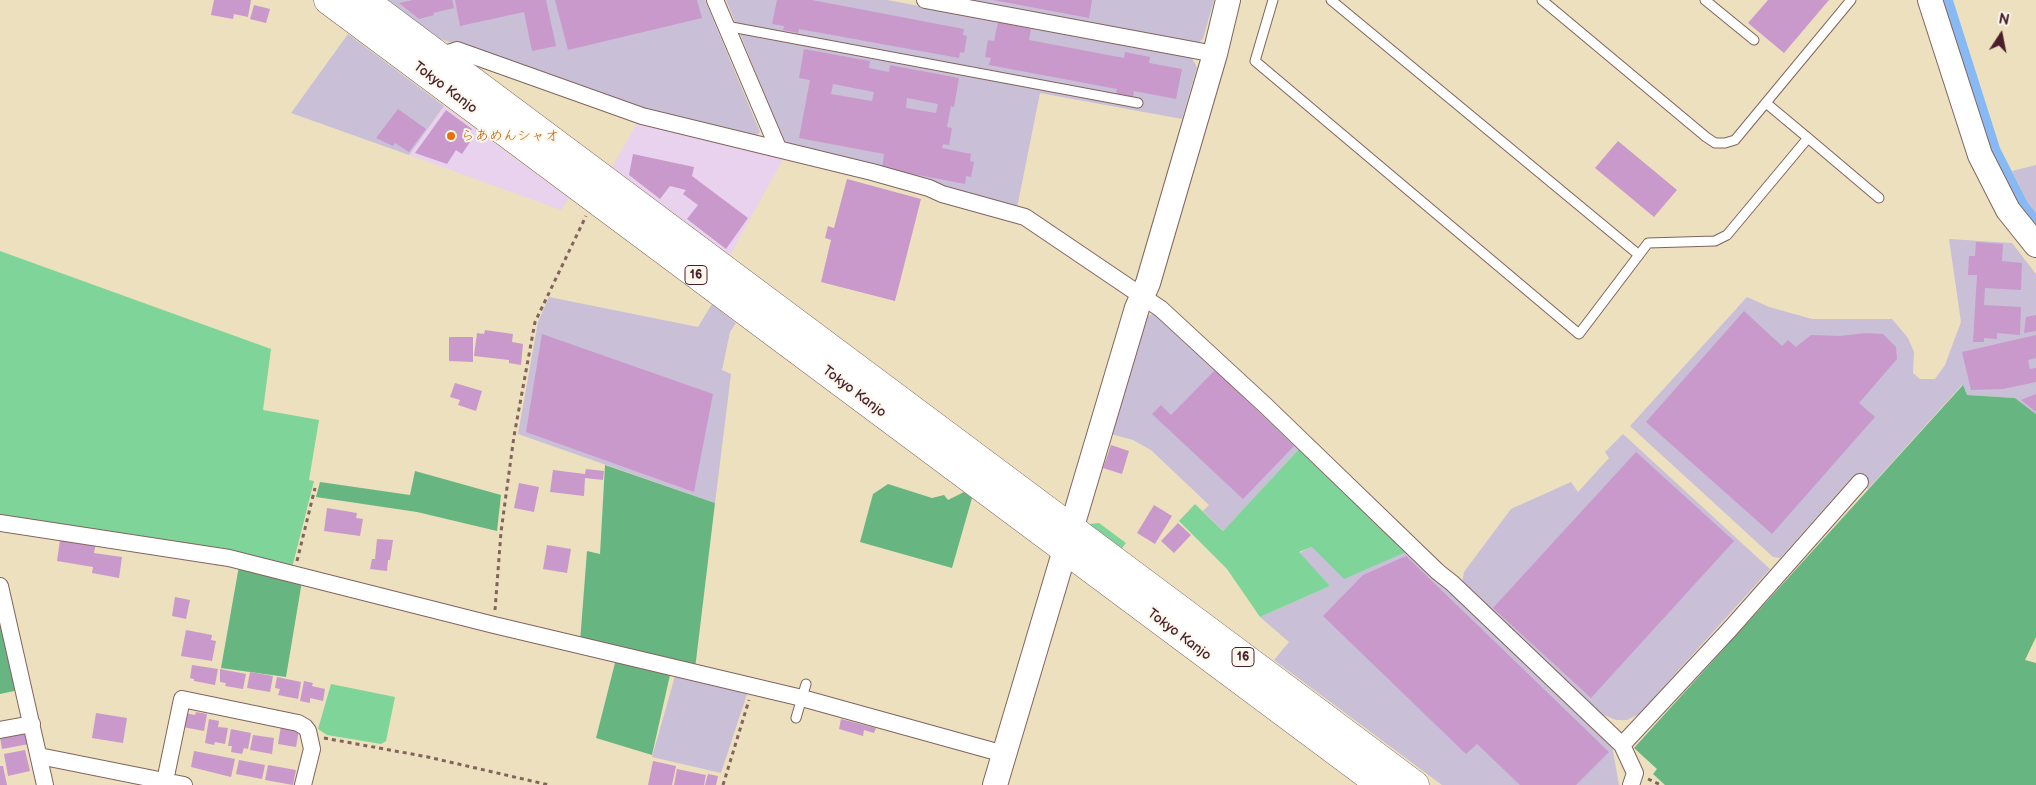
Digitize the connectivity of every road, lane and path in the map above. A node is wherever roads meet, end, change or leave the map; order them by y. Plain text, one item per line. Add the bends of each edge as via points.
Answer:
1 (328, 0) edge
2 (364, 0) edge
3 (715, 0) edge
4 (925, 0) edge
5 (1228, 0) edge
6 (1273, 0) edge
7 (1331, 0) edge
8 (1542, 0) edge
9 (1704, 0) edge
10 (1851, 0) edge
11 (1930, 0) edge
12 (726, 26) junction
13 (1754, 40) dead end
14 (1215, 54) junction
15 (439, 56) junction
16 (1138, 103) dead end
17 (1766, 103) junction
18 (1808, 138) junction
19 (778, 148) junction
20 (1879, 198) dead end
21 (594, 199) junction
22 (2036, 245) edge
23 (1639, 255) junction
24 (1143, 295) junction
25 (1860, 482) dead end
26 (315, 488) dead end
27 (0, 523) edge
28 (1068, 539) junction
29 (294, 574) junction
30 (0, 586) edge
31 (494, 626) junction
32 (753, 687) junction
33 (804, 691) junction
34 (796, 718) dead end
35 (32, 724) junction
36 (0, 730) edge
37 (309, 736) junction
38 (1622, 745) junction
39 (1004, 754) junction
40 (39, 756) junction
41 (165, 781) junction
42 (45, 785) edge
43 (184, 785) edge
44 (304, 785) edge
45 (549, 785) edge
46 (723, 785) edge
47 (994, 785) edge
48 (1380, 785) edge
49 (1415, 785) edge
50 (1631, 785) edge

1 - 21 highway, Tokyo Kanjo / 16
2 - 15 highway, Tokyo Kanjo / 16
3 - 12 street
4 - 14 street
5 - 14 street
6 - 23 lane via 1255,61 1579,334
7 - 23 lane
8 - 17 lane via 1715,142 1735,140
9 - 13 lane
10 - 17 lane
11 - 22 street via 1980,155 2008,210
12 - 16 lane
12 - 19 street
14 - 24 street
15 - 19 street via 457,50 642,116
15 - 28 highway, Tokyo Kanjo / 16
17 - 18 lane
18 - 20 lane
18 - 23 lane via 1727,235 1715,241 1648,243
19 - 24 street via 1025,217
21 - 28 highway, Tokyo Kanjo / 16
21 - 31 path via 535,322 514,436 501,532
24 - 28 street
24 - 38 street via 1266,406
25 - 38 street
26 - 29 path
27 - 29 street via 230,558
28 - 39 street
28 - 48 highway, Tokyo Kanjo / 16
28 - 49 highway, Tokyo Kanjo / 16
29 - 31 street
30 - 35 street
31 - 32 street
32 - 33 street
32 - 46 path
33 - 34 lane
33 - 39 street
35 - 36 street
35 - 40 street
37 - 41 street via 298,723 182,699
37 - 44 street via 312,749
37 - 45 path via 428,757
38 - 50 street via 1635,773
39 - 47 street
40 - 41 street
40 - 42 street
41 - 43 street

